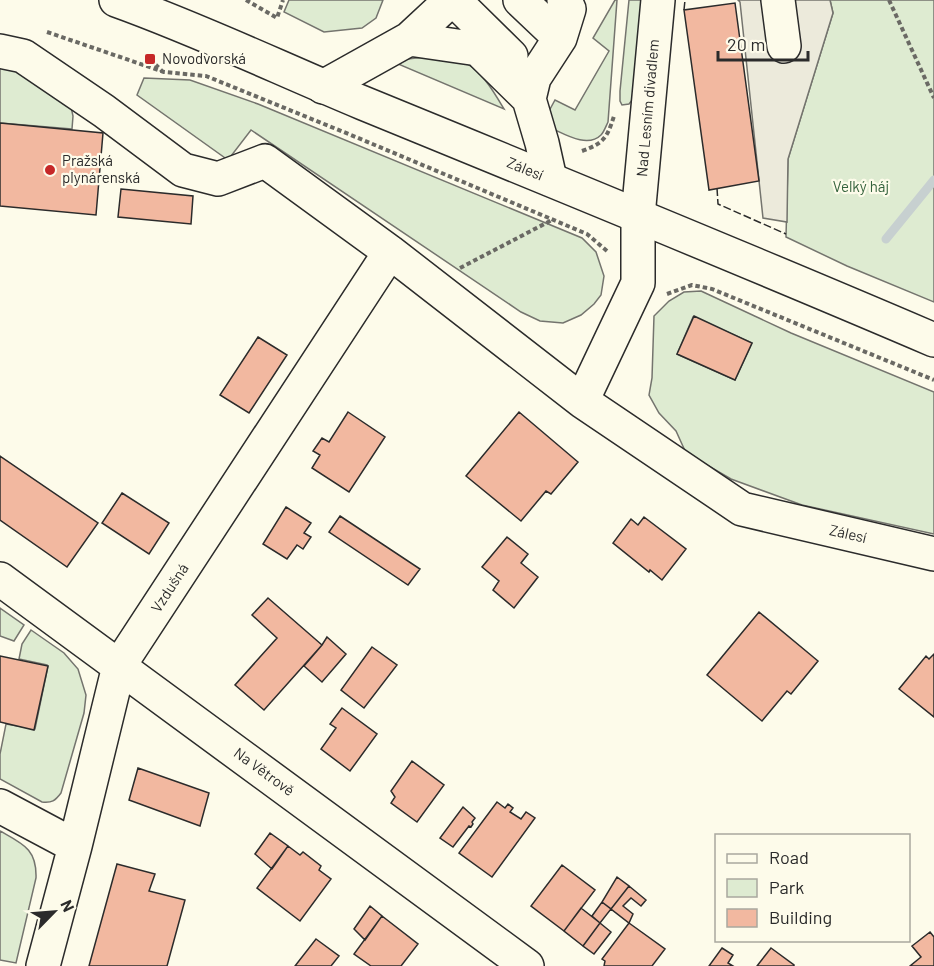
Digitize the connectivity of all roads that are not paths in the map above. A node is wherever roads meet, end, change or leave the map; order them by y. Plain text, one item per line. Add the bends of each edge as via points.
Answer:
1 (116, 0) edge
2 (453, 0) edge
3 (520, 0) edge
4 (658, 0) edge
5 (778, 0) edge
6 (569, 12) edge
7 (409, 39) junction
8 (784, 46) dead end
9 (0, 51) edge
10 (323, 87) junction
11 (531, 88) junction
12 (549, 179) junction
13 (638, 216) junction
14 (390, 252) junction
15 (934, 340) edge
16 (582, 401) junction
17 (934, 554) edge
18 (0, 579) edge
19 (119, 666) junction
20 (0, 806) edge
21 (75, 846) junction
22 (43, 966) edge
23 (527, 966) edge

1 - 10 street, Zálesí via 189,27
2 - 7 street
2 - 11 street
3 - 6 street
4 - 13 street, Nad Lesním divadlem
5 - 8 street
6 - 11 street
7 - 10 street
7 - 11 street via 478,49
9 - 14 street, Zálesí via 22,56 183,170 218,179 265,161
10 - 12 street, Zálesí
11 - 12 street
12 - 13 street, Zálesí
13 - 15 street, Zálesí
13 - 16 street, Nad Lesním divadlem via 638,283
14 - 16 street, Zálesí
14 - 19 street, Vzdušná
16 - 17 street, Zálesí via 742,509
18 - 19 street, Na Větrově
19 - 21 street, Vzdušná
19 - 23 street, Na Větrově
20 - 21 street
21 - 22 street, Vzdušná

